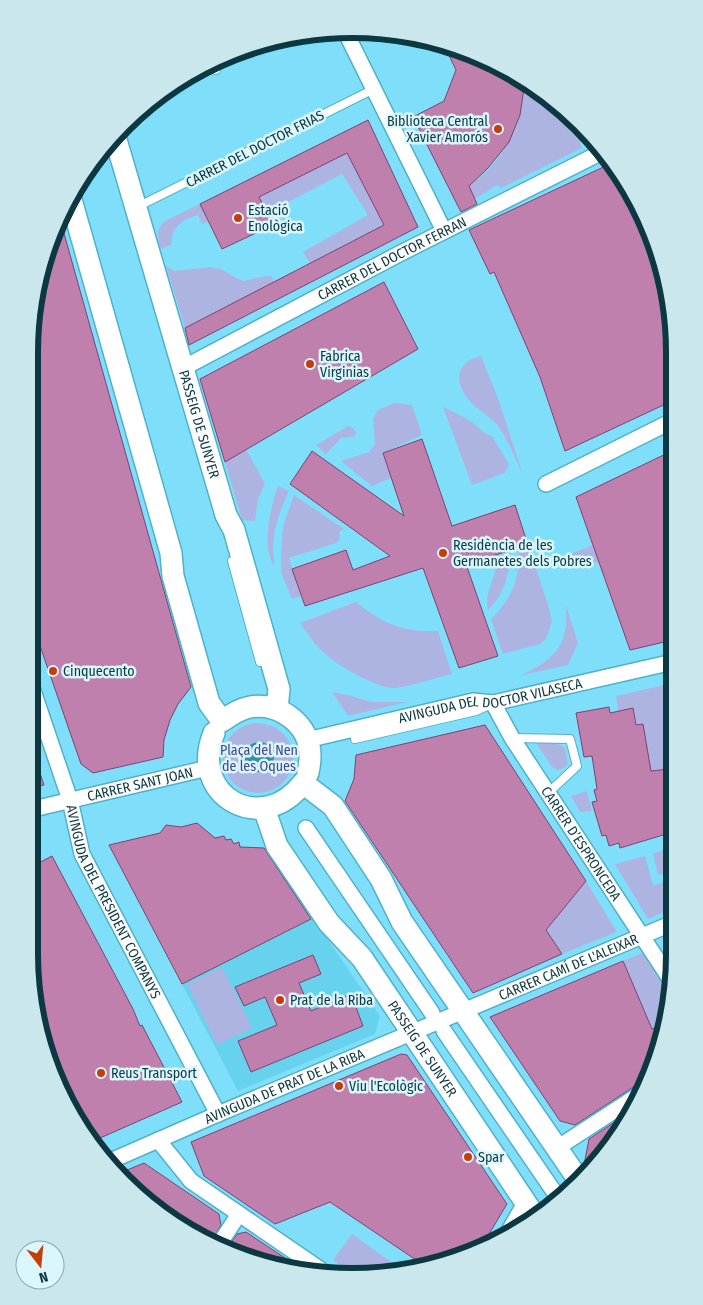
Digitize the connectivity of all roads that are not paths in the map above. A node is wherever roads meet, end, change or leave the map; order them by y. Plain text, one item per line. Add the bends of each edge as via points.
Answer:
1 (349, 38) edge
2 (374, 89) junction
3 (117, 142) edge
4 (597, 155) edge
5 (73, 207) edge
6 (136, 208) junction
7 (444, 231) junction
8 (183, 368) junction
9 (666, 424) edge
10 (546, 484) dead end
11 (230, 551) dead end
12 (171, 553) junction
13 (182, 573) dead end
14 (260, 662) dead end
15 (666, 664) edge
16 (493, 702) junction
17 (38, 706) edge
18 (277, 709) junction
19 (218, 727) junction
20 (512, 738) junction
21 (355, 739) dead end
22 (307, 740) junction
23 (208, 768) junction
24 (306, 778) junction
25 (548, 792) junction
26 (70, 800) junction
27 (38, 808) edge
28 (264, 808) junction
29 (306, 828) dead end
30 (356, 856) dead end
31 (336, 918) dead end
32 (402, 922) junction
33 (666, 926) edge
34 (642, 936) junction
35 (362, 958) junction
36 (665, 971) edge
37 (462, 1012) junction
38 (432, 1013) dead end
39 (444, 1031) dead end
40 (411, 1033) junction
41 (627, 1102) edge
42 (218, 1114) junction
43 (158, 1140) junction
44 (557, 1148) junction
45 (114, 1159) edge
46 (575, 1175) edge
47 (555, 1194) edge
48 (530, 1208) edge
49 (239, 1214) junction
50 (521, 1218) edge
51 (222, 1240) edge
52 (299, 1263) edge

1 - 2 street
2 - 6 lane, CARRER DEL DOCTOR FRIAS
2 - 7 street
3 - 6 street, PASSEIG DE SUNYER
4 - 7 street, CARRER DEL DOCTOR FERRAN
5 - 12 street
6 - 8 street, PASSEIG DE SUNYER
7 - 8 street, CARRER DEL DOCTOR FERRAN
8 - 18 street, PASSEIG DE SUNYER via 226,524 234,530 279,689
9 - 10 street
11 - 14 lane
12 - 13 lane
12 - 19 street via 173,576
15 - 16 street, AVINGUDA DEL DOCTOR VILASECA
16 - 20 street, CARRER D’ESPRONCEDA
16 - 21 lane via 476,711
16 - 22 street, AVINGUDA DEL DOCTOR VILASECA via 473,701
17 - 26 street, AVINGUDA DEL PRESIDENT COMPANYS
18 - 19 street via 248,707 234,712
18 - 22 street via 294,720
19 - 23 street via 209,744
20 - 25 street, CARRER D’ESPRONCEDA
20 - 25 lane via 570,739 577,766
22 - 24 street via 310,756
23 - 26 street, CARRER SANT JOAN
23 - 28 street via 218,789 229,799 249,808
24 - 28 street via 286,800
24 - 32 street via 333,806 382,879
25 - 34 street, CARRER D’ESPRONCEDA
26 - 27 street, CARRER SANT JOAN
26 - 42 street, AVINGUDA DEL PRESIDENT COMPANYS via 82,854
28 - 35 street, PASSEIG DE SUNYER via 277,846 329,923
29 - 38 street, PASSEIG DE SUNYER
30 - 32 lane
31 - 35 lane
32 - 37 street
33 - 34 street, CARRER CAMÍ DE L'ALEIXAR
34 - 36 street, CARRER D’ESPRONCEDA
34 - 37 street, CARRER CAMÍ DE L'ALEIXAR
35 - 40 street, PASSEIG DE SUNYER
37 - 40 street, AVINGUDA DE PRAT DE LA RIBA
37 - 44 street
39 - 47 street, PASSEIG DE SUNYER
40 - 42 street, AVINGUDA DE PRAT DE LA RIBA
40 - 48 street, PASSEIG DE SUNYER
41 - 44 street
42 - 43 street, AVINGUDA DE PRAT DE LA RIBA
43 - 45 street, AVINGUDA DE PRAT DE LA RIBA
43 - 49 street via 191,1181
44 - 46 street
48 - 50 street
49 - 51 street
49 - 52 street

